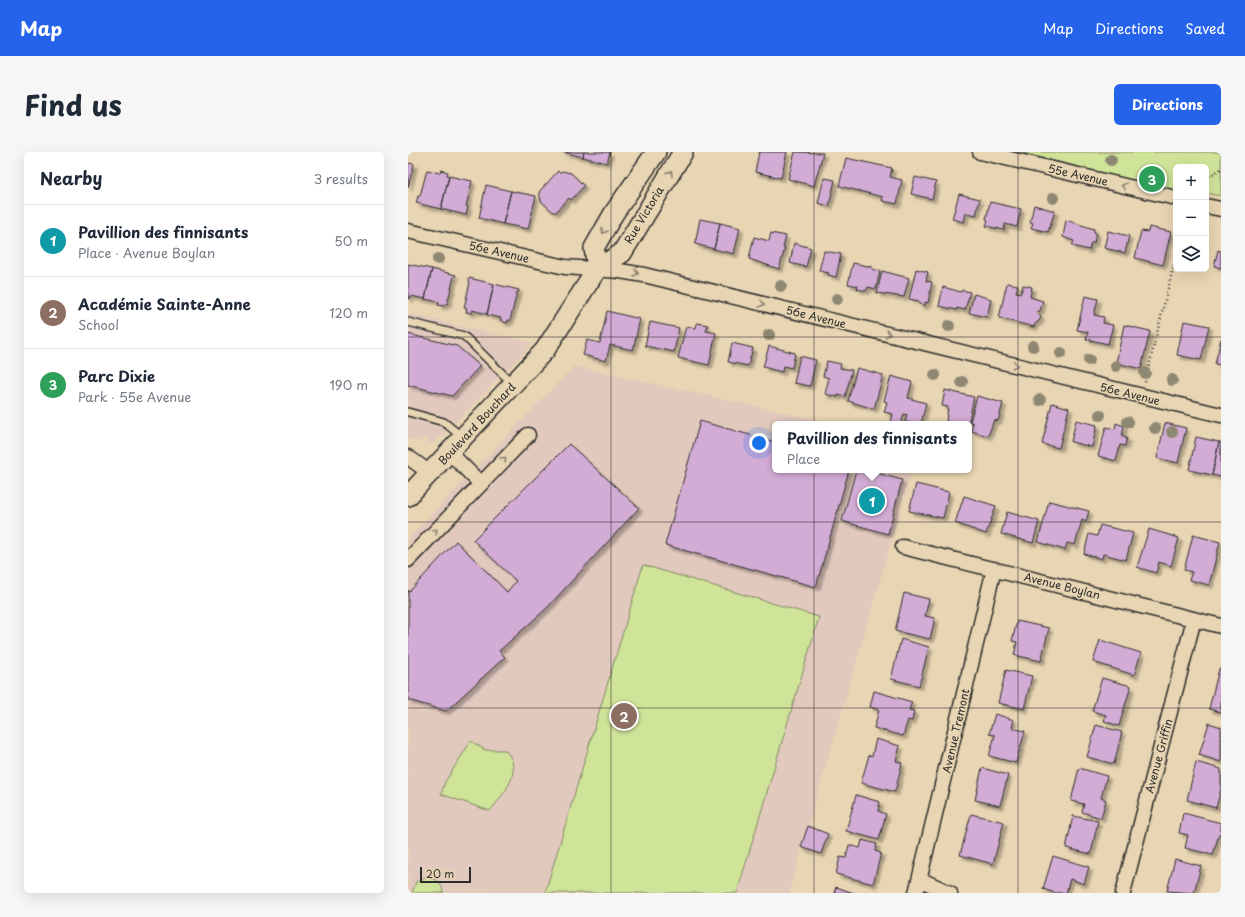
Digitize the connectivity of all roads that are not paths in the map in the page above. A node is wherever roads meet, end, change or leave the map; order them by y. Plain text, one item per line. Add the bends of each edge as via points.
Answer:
1 (656, 152) edge
2 (683, 152) edge
3 (980, 152) edge
4 (1173, 197) edge
5 (1209, 207) edge
6 (1221, 209) edge
7 (408, 231) edge
8 (597, 270) junction
9 (408, 322) edge
10 (545, 350) joint
11 (514, 385) junction
12 (408, 412) edge
13 (1221, 415) edge
14 (528, 435) dead end
15 (464, 438) junction
16 (450, 453) junction
17 (408, 457) edge
18 (430, 473) junction
19 (481, 484) junction
20 (408, 496) edge
21 (903, 547) dead end
22 (408, 560) edge
23 (994, 569) junction
24 (1194, 619) junction
25 (1221, 626) edge
26 (918, 886) edge
27 (950, 893) edge
28 (1123, 893) edge

1 -> 8 main road via 614,213 594,248
8 -> 2 main road, Rue Victoria via 622,253
4 -> 3 street, 55e Avenue
5 - 6 street
7 - 8 street, 56e Avenue via 565,267
8 - 10 main road, Rue Victoria
8 -> 13 street, 56e Avenue via 644,275
9 - 11 lane via 464,336
10 - 11 main road, Boulevard Bouchard
11 - 15 main road, Boulevard Bouchard
12 - 15 lane via 444,422
19 -> 14 street
15 - 16 main road, Boulevard Bouchard
16 - 18 main road, Boulevard Bouchard
16 - 19 street
17 - 18 street
18 - 20 main road, Boulevard Bouchard
22 -> 19 street
21 - 23 street, Avenue Boylan
23 - 24 street, Avenue Boylan
23 - 26 street, Avenue Tremont
24 - 25 street, Avenue Boylan
24 - 28 street, Avenue Griffin
26 - 27 street

